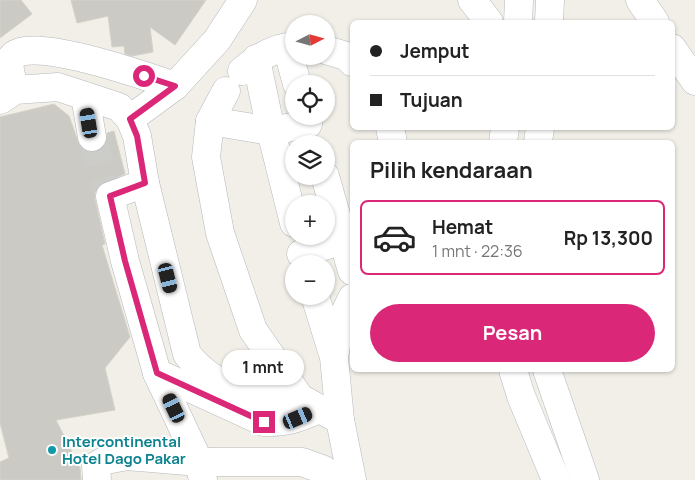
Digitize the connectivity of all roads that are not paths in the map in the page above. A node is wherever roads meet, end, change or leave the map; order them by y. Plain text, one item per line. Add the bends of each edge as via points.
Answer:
1 (243, 0) edge
2 (472, 0) edge
3 (519, 0) edge
4 (550, 0) edge
5 (640, 0) edge
6 (487, 20) edge
7 (518, 20) edge
8 (549, 20) edge
9 (655, 20) edge
10 (285, 50) edge
11 (675, 52) edge
12 (335, 53) edge
13 (350, 60) edge
14 (241, 74) junction
15 (695, 81) edge
16 (175, 86) junction
17 (7, 95) edge
18 (85, 96) junction
19 (130, 119) junction
20 (210, 121) junction
21 (310, 128) edge
22 (271, 131) junction
23 (92, 137) tunnel mouth
24 (145, 183) junction
25 (337, 192) edge
26 (287, 195) edge
27 (344, 239) junction
28 (301, 251) edge
29 (350, 263) edge
30 (350, 302) edge
31 (318, 305) edge
32 (334, 357) junction
33 (514, 372) edge
34 (549, 372) edge
35 (157, 373) junction
36 (320, 409) junction
37 (201, 471) edge
38 (304, 471) edge
39 (97, 480) edge
40 (337, 480) edge
41 (352, 480) edge
42 (556, 480) edge
43 (585, 480) edge

1 - 16 street via 217,40
2 - 6 street
3 - 7 street
4 - 8 street
5 - 9 street
10 - 14 street
11 - 15 street
12 - 13 street
14 - 20 street
14 - 22 street
16 - 17 street via 113,66 35,50 12,56
16 - 19 street
17 - 18 street via 58,87
18 - 19 street via 119,107
18 - 23 street
19 - 24 street via 137,136
20 - 22 street
20 - 36 street via 206,157 220,233 253,330
21 - 22 street
22 - 26 street
24 - 35 street via 109,193
24 - 36 street via 187,354 198,368 215,380 246,393
25 - 27 street
27 - 28 street
27 - 29 street
30 - 32 street via 340,324
31 - 32 street
32 - 36 street
33 - 42 street
34 - 43 street
35 - 36 street via 264,422 281,423
35 - 37 street
36 - 41 street
37 - 38 street
37 - 39 street via 127,456 106,460 96,466
38 - 40 street via 324,470

